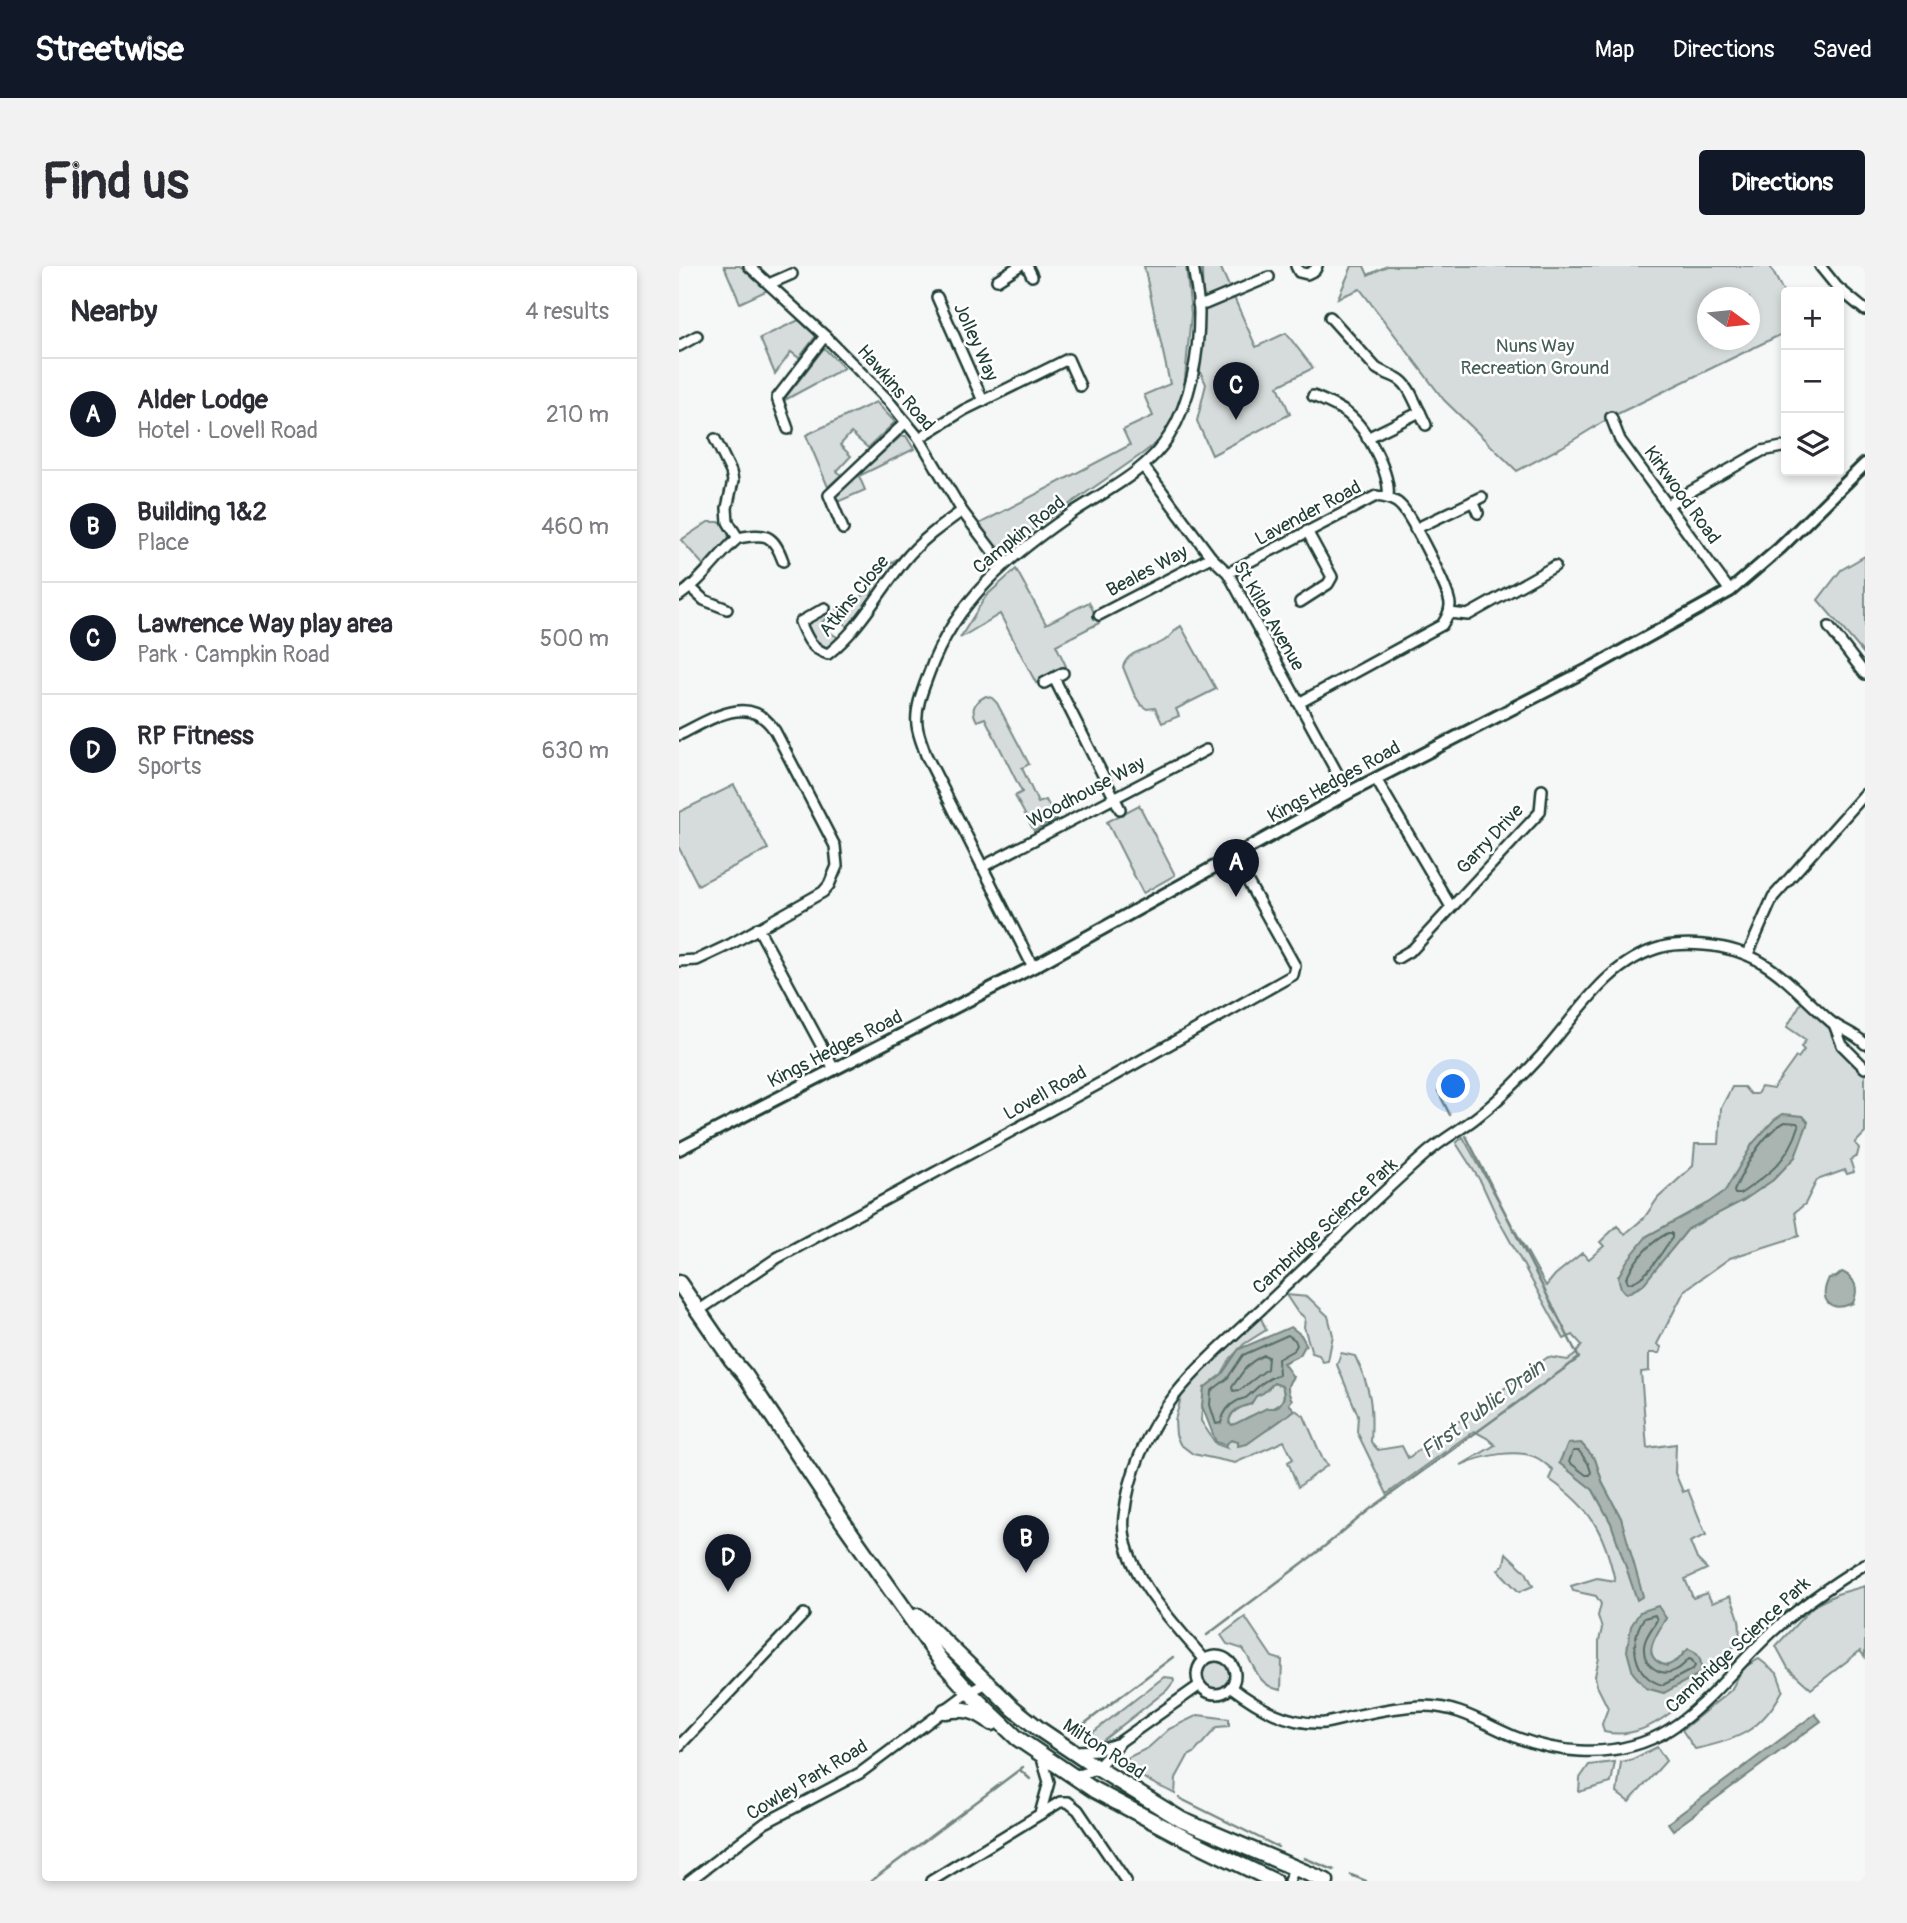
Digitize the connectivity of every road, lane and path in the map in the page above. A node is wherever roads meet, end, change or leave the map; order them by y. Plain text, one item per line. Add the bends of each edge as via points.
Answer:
1 (749, 266) edge
2 (1019, 266) edge
3 (1027, 266) edge
4 (1193, 266) edge
5 (1296, 266) edge
6 (1317, 266) edge
7 (1820, 266) edge
8 (792, 274) dead end
9 (1032, 276) dead end
10 (1269, 277) dead end
11 (997, 280) dead end
12 (769, 284) junction
13 (937, 296) dead end
14 (1198, 304) junction
15 (1865, 310) edge
16 (1330, 317) dead end
17 (697, 336) dead end
18 (825, 336) junction
19 (679, 346) edge
20 (1080, 386) dead end
21 (1313, 396) dead end
22 (983, 401) junction
23 (1420, 412) junction
24 (1611, 417) dead end
25 (906, 422) junction
26 (1426, 425) dead end
27 (788, 429) dead end
28 (919, 438) junction
29 (1367, 438) junction
30 (715, 439) dead end
31 (1781, 447) edge
32 (1144, 467) junction
33 (1864, 467) edge
34 (1388, 498) junction
35 (1667, 505) junction
36 (962, 511) junction
37 (1478, 513) dead end
38 (843, 529) dead end
39 (1415, 530) junction
40 (1307, 531) junction
41 (738, 538) junction
42 (1211, 556) junction
43 (783, 561) dead end
44 (1003, 565) junction
45 (1555, 566) dead end
46 (1228, 573) junction
47 (691, 588) junction
48 (1730, 591) junction
49 (679, 596) edge
50 (1300, 602) dead end
51 (825, 608) dead end
52 (727, 609) dead end
53 (1449, 613) junction
54 (1099, 615) dead end
55 (1829, 627) dead end
56 (1865, 674) edge
57 (1044, 683) dead end
58 (1299, 703) junction
59 (679, 735) edge
60 (1206, 750) dead end
61 (1376, 779) junction
62 (1542, 790) dead end
63 (1348, 793) junction
64 (1865, 794) edge
65 (1114, 796) junction
66 (1120, 809) dead end
67 (1234, 857) junction
68 (982, 867) junction
69 (1451, 907) junction
70 (758, 928) junction
71 (1748, 954) junction
72 (1398, 958) dead end
73 (679, 961) edge
74 (1033, 967) junction
75 (1834, 1024) junction
76 (1865, 1044) edge
77 (1865, 1068) edge
78 (834, 1069) junction
79 (679, 1149) edge
80 (679, 1283) edge
81 (698, 1311) junction
82 (1865, 1563) edge
83 (897, 1595) junction
84 (804, 1614) dead end
85 (935, 1632) junction
86 (1205, 1660) junction
87 (956, 1677) junction
88 (986, 1683) junction
89 (1200, 1685) junction
90 (1231, 1687) junction
91 (969, 1692) junction
92 (951, 1707) junction
93 (1017, 1738) junction
94 (1118, 1744) junction
95 (679, 1746) edge
96 (1070, 1750) junction
97 (1041, 1755) junction
98 (1097, 1768) junction
99 (1071, 1775) junction
100 (1039, 1814) junction
101 (1177, 1834) junction
102 (1291, 1875) edge
103 (689, 1881) edge
104 (931, 1881) edge
105 (1126, 1881) edge
106 (1274, 1881) edge
107 (1326, 1881) edge

1 - 12 street, Hawkins Road
2 - 11 street
3 - 9 street
4 - 14 street, Campkin Road
5 - 6 street via 1307,274
7 - 15 street
8 - 12 street
10 - 14 street
12 - 18 street, Hawkins Road
13 - 22 street, Jolley Way
14 - 32 street, Campkin Road via 1196,350 1185,404 1168,437
16 - 23 street via 1376,368 1406,386
17 - 19 street
18 - 25 street, Hawkins Road
18 - 27 street via 777,398
20 - 22 street via 1068,359
21 - 29 street via 1347,413
22 - 28 street
23 - 26 street
23 - 29 street
24 - 35 street, Kirkwood Road via 1620,440
25 - 28 street, Hawkins Road
25 - 38 street via 829,495
28 - 36 street, Hawkins Road
29 - 34 street via 1390,484
30 - 41 street via 731,472 727,508
31 - 35 street via 1762,452
32 - 42 street, St Kilda Avenue
32 - 44 street, Campkin Road
33 - 48 street, Kings Hedges Road
34 - 39 street, Lavender Road via 1401,505
34 - 40 street, Lavender Road via 1376,496
35 - 48 street, Kirkwood Road
36 - 44 street, Hawkins Road
36 - 51 street, Atkins Close via 915,549 828,654 810,643 800,622
37 - 39 street via 1477,499
39 - 53 street, Lavender Road via 1447,590
40 - 46 street, Lavender Road
40 - 50 street via 1332,577
41 - 43 street via 766,536 774,541
41 - 47 street
42 - 46 street, St Kilda Avenue
42 - 54 street, Beales Way
44 - 68 street, Campkin Road via 964,607 941,645 921,694 917,724 926,755
45 - 53 street via 1468,615
46 - 58 street, St Kilda Avenue
47 - 49 street
47 - 52 street via 704,600
48 - 61 street, Kings Hedges Road
53 - 58 street via 1442,625 1417,641
55 - 56 street
57 - 65 street via 1058,675
58 - 63 street, St Kilda Avenue
59 - 70 street via 732,711 762,716 775,731 835,846 837,866 823,892
60 - 65 street, Woodhouse Way
61 - 63 street, Kings Hedges Road
61 - 69 street, Garry Drive
62 - 69 street, Garry Drive via 1539,812
63 - 67 street, Kings Hedges Road
64 - 71 street via 1773,897
65 - 66 street
65 - 68 street, Woodhouse Way
67 - 74 street, Kings Hedges Road
67 - 81 street, Lovell Road via 1295,966 1293,975 777,1258
68 - 74 street, Campkin Road
69 - 72 street, Garry Drive
70 - 73 street via 697,960
70 - 78 street
71 - 75 street, Cambridge Science Park via 1780,974
71 - 86 street, Cambridge Science Park via 1691,944 1663,947 1631,959 1601,983 1508,1091 1430,1150 1175,1396 1136,1464 1123,1521 1138,1573
74 - 78 street, Kings Hedges Road
75 - 76 street, Cambridge Science Park
75 - 77 street, Cambridge Science Park via 1842,1045
78 - 79 street, Kings Hedges Road
80 - 81 main road, Milton Road
81 - 83 main road, Milton Road
82 - 90 street, Cambridge Science Park via 1801,1606 1688,1719 1631,1747 1595,1751 1556,1748 1518,1738 1478,1717 1427,1706 1308,1722 1272,1714
83 - 85 main road, Milton Road
83 - 87 main road, Milton Road
84 - 95 street
85 - 88 main road, Milton Road
85 - 91 main road via 968,1677
86 - 89 street via 1197,1674
86 - 90 street via 1223,1657 1232,1665
87 - 91 main road, Milton Road
87 - 92 street via 959,1690
88 - 91 street, Cowley Park Road
88 - 96 main road, Milton Road
89 - 90 street via 1215,1695
89 - 94 street
91 - 92 street, Cowley Park Road
91 - 93 main road, Milton Road
92 - 93 main road via 976,1712
92 - 103 street, Cowley Park Road via 860,1773 765,1823
93 - 97 main road, Milton Road
94 - 96 street
94 - 98 street
96 - 98 main road, Milton Road
97 - 99 main road, Milton Road
97 - 100 street via 1049,1782
98 - 99 street
98 - 101 main road via 1109,1789
98 - 102 main road, Milton Road via 1182,1820
99 - 101 main road, Milton Road
100 - 104 street
100 - 105 street via 1068,1802 1079,1810
101 - 106 main road, Milton Road
102 - 107 main road, Milton Road

